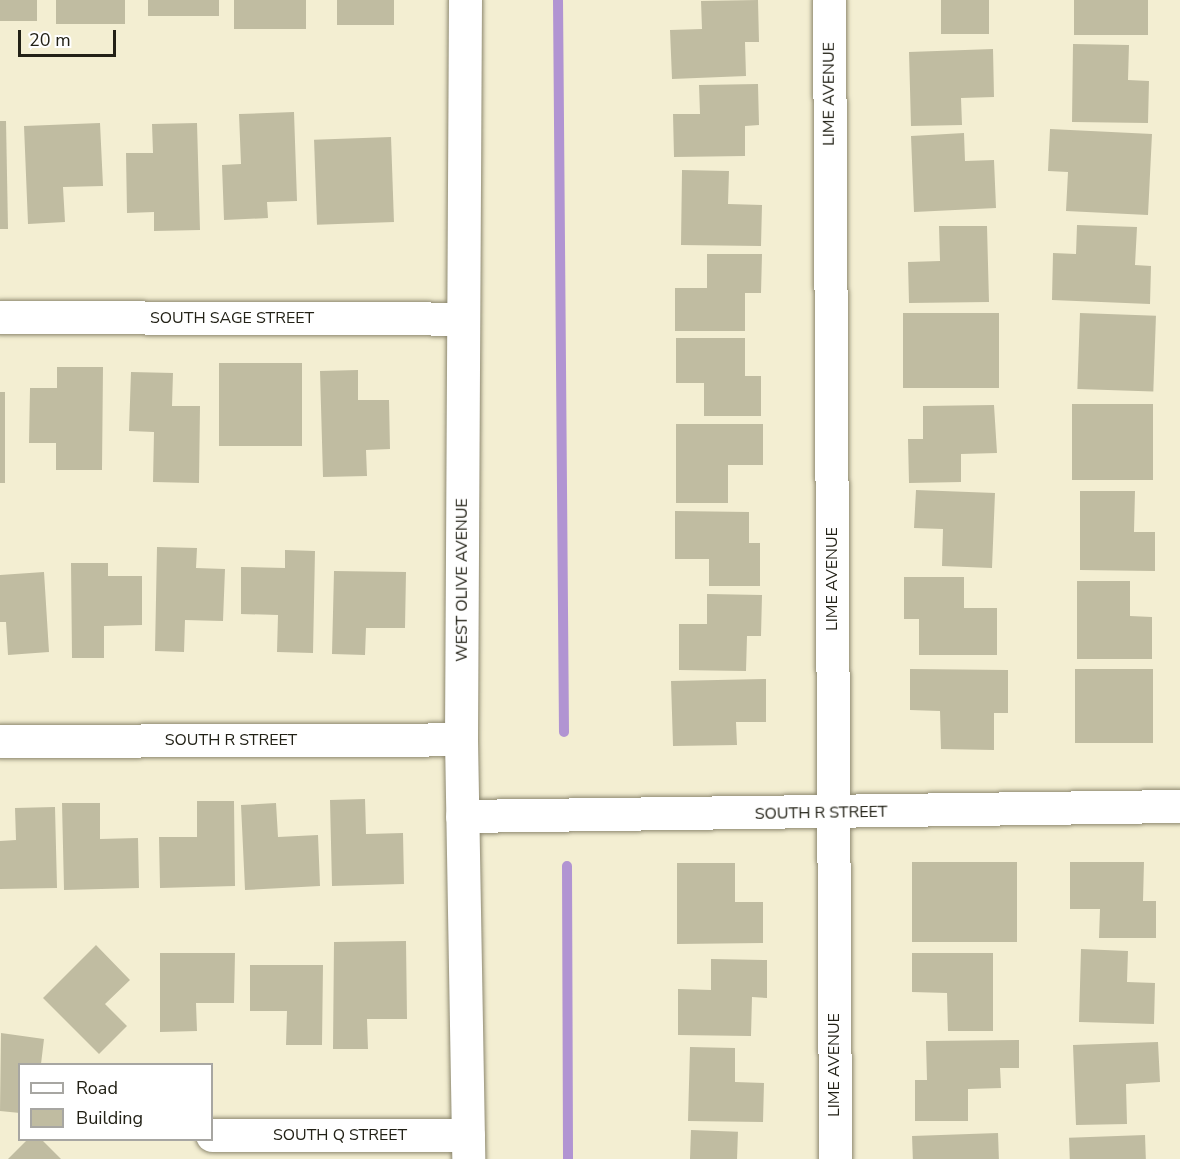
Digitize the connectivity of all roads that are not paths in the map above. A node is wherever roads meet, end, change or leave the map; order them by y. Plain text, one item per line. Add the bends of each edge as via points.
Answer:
1 (465, 0) edge
2 (829, 0) edge
3 (0, 317) edge
4 (463, 319) junction
5 (461, 739) junction
6 (0, 741) edge
7 (1180, 806) edge
8 (833, 814) junction
9 (462, 816) junction
10 (213, 1135) edge
11 (468, 1147) edge
12 (835, 1159) edge

1 - 4 street, WEST OLIVE AVENUE
2 - 8 street, LIME AVENUE
3 - 4 street, SOUTH SAGE STREET
4 - 5 street, WEST OLIVE AVENUE
5 - 6 street, SOUTH R STREET
5 - 9 street, WEST OLIVE AVENUE
7 - 8 street, SOUTH R STREET
8 - 9 street, SOUTH R STREET
8 - 12 street, LIME AVENUE
9 - 11 street, WEST OLIVE AVENUE
10 - 11 street, SOUTH Q STREET

